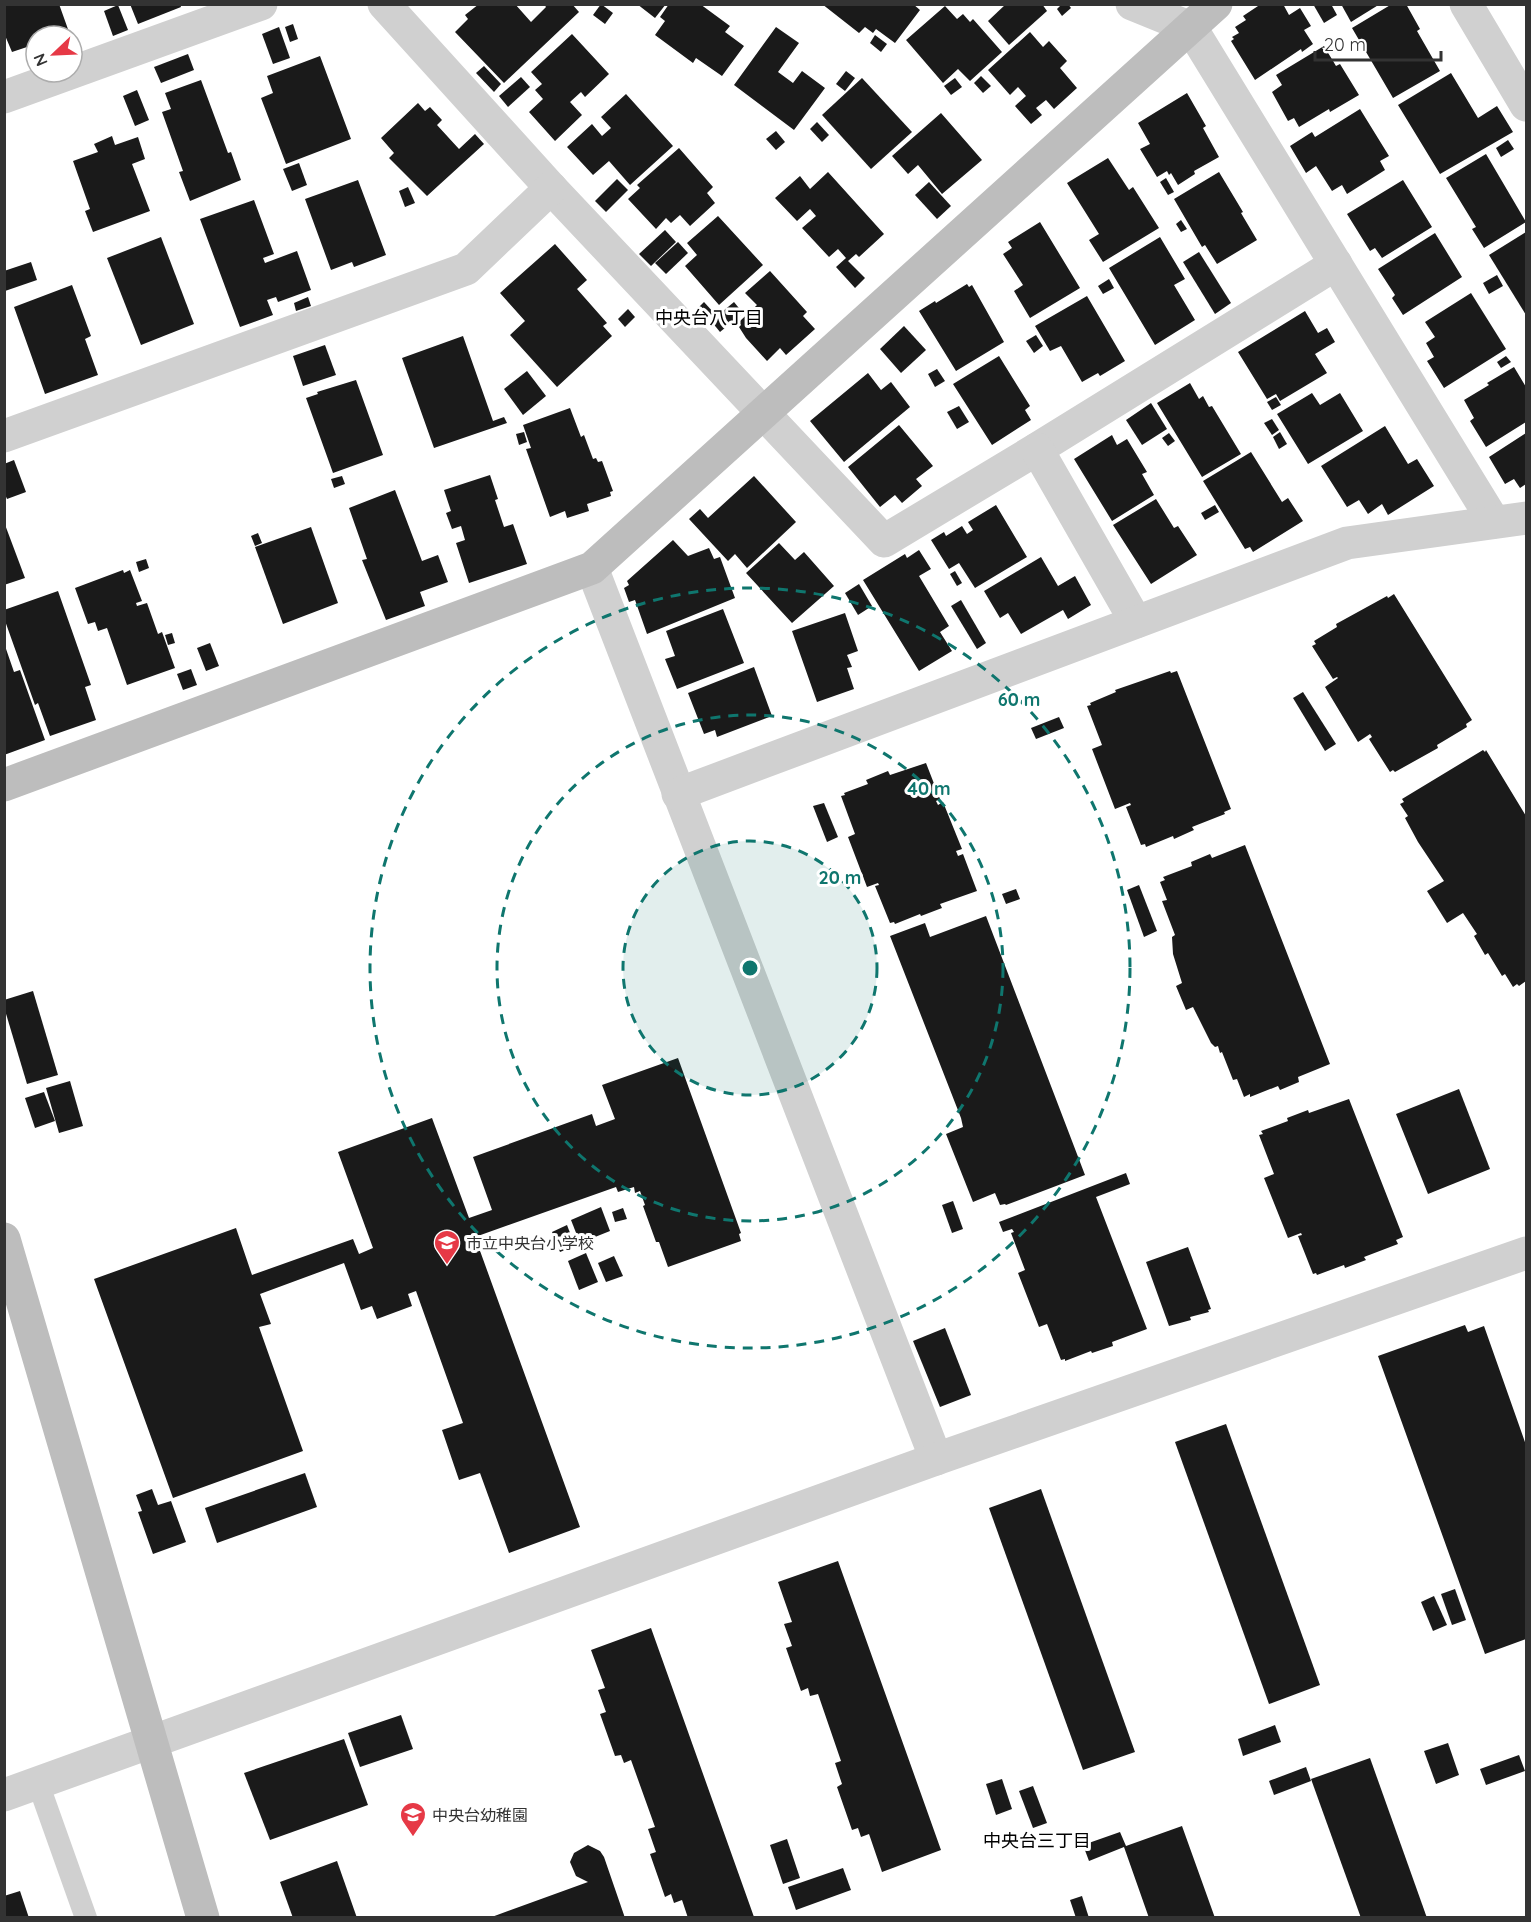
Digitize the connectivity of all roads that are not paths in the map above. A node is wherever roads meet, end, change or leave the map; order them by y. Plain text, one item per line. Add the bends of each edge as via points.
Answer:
1 (261, 4) edge
2 (384, 4) edge
3 (1132, 4) edge
4 (1216, 4) edge
5 (1466, 4) edge
6 (1191, 28) junction
7 (4, 97) edge
8 (1527, 105) edge
9 (551, 188) junction
10 (1336, 264) junction
11 (764, 415) junction
12 (4, 436) edge
13 (1037, 449) junction
14 (1527, 518) edge
15 (1494, 522) junction
16 (592, 568) junction
17 (1136, 622) junction
18 (4, 785) edge
19 (678, 794) junction
20 (4, 1239) edge
21 (1527, 1253) edge
22 (936, 1460) junction
23 (150, 1742) junction
24 (38, 1783) junction
25 (4, 1795) edge
26 (86, 1917) edge
27 (202, 1917) edge

1 - 7 street
2 - 9 street
3 - 6 street
4 - 6 street
5 - 8 street
6 - 10 street
6 - 11 street
9 - 11 street
9 - 12 street via 466,269
10 - 13 street
10 - 15 street
11 - 13 street via 884,541
11 - 16 street
13 - 17 street
14 - 15 street
15 - 17 street via 1347,543
16 - 18 street
16 - 19 street
17 - 19 street
19 - 22 street
20 - 23 street
21 - 22 street
22 - 23 street
23 - 24 street
23 - 27 street
24 - 25 street
24 - 26 lane

